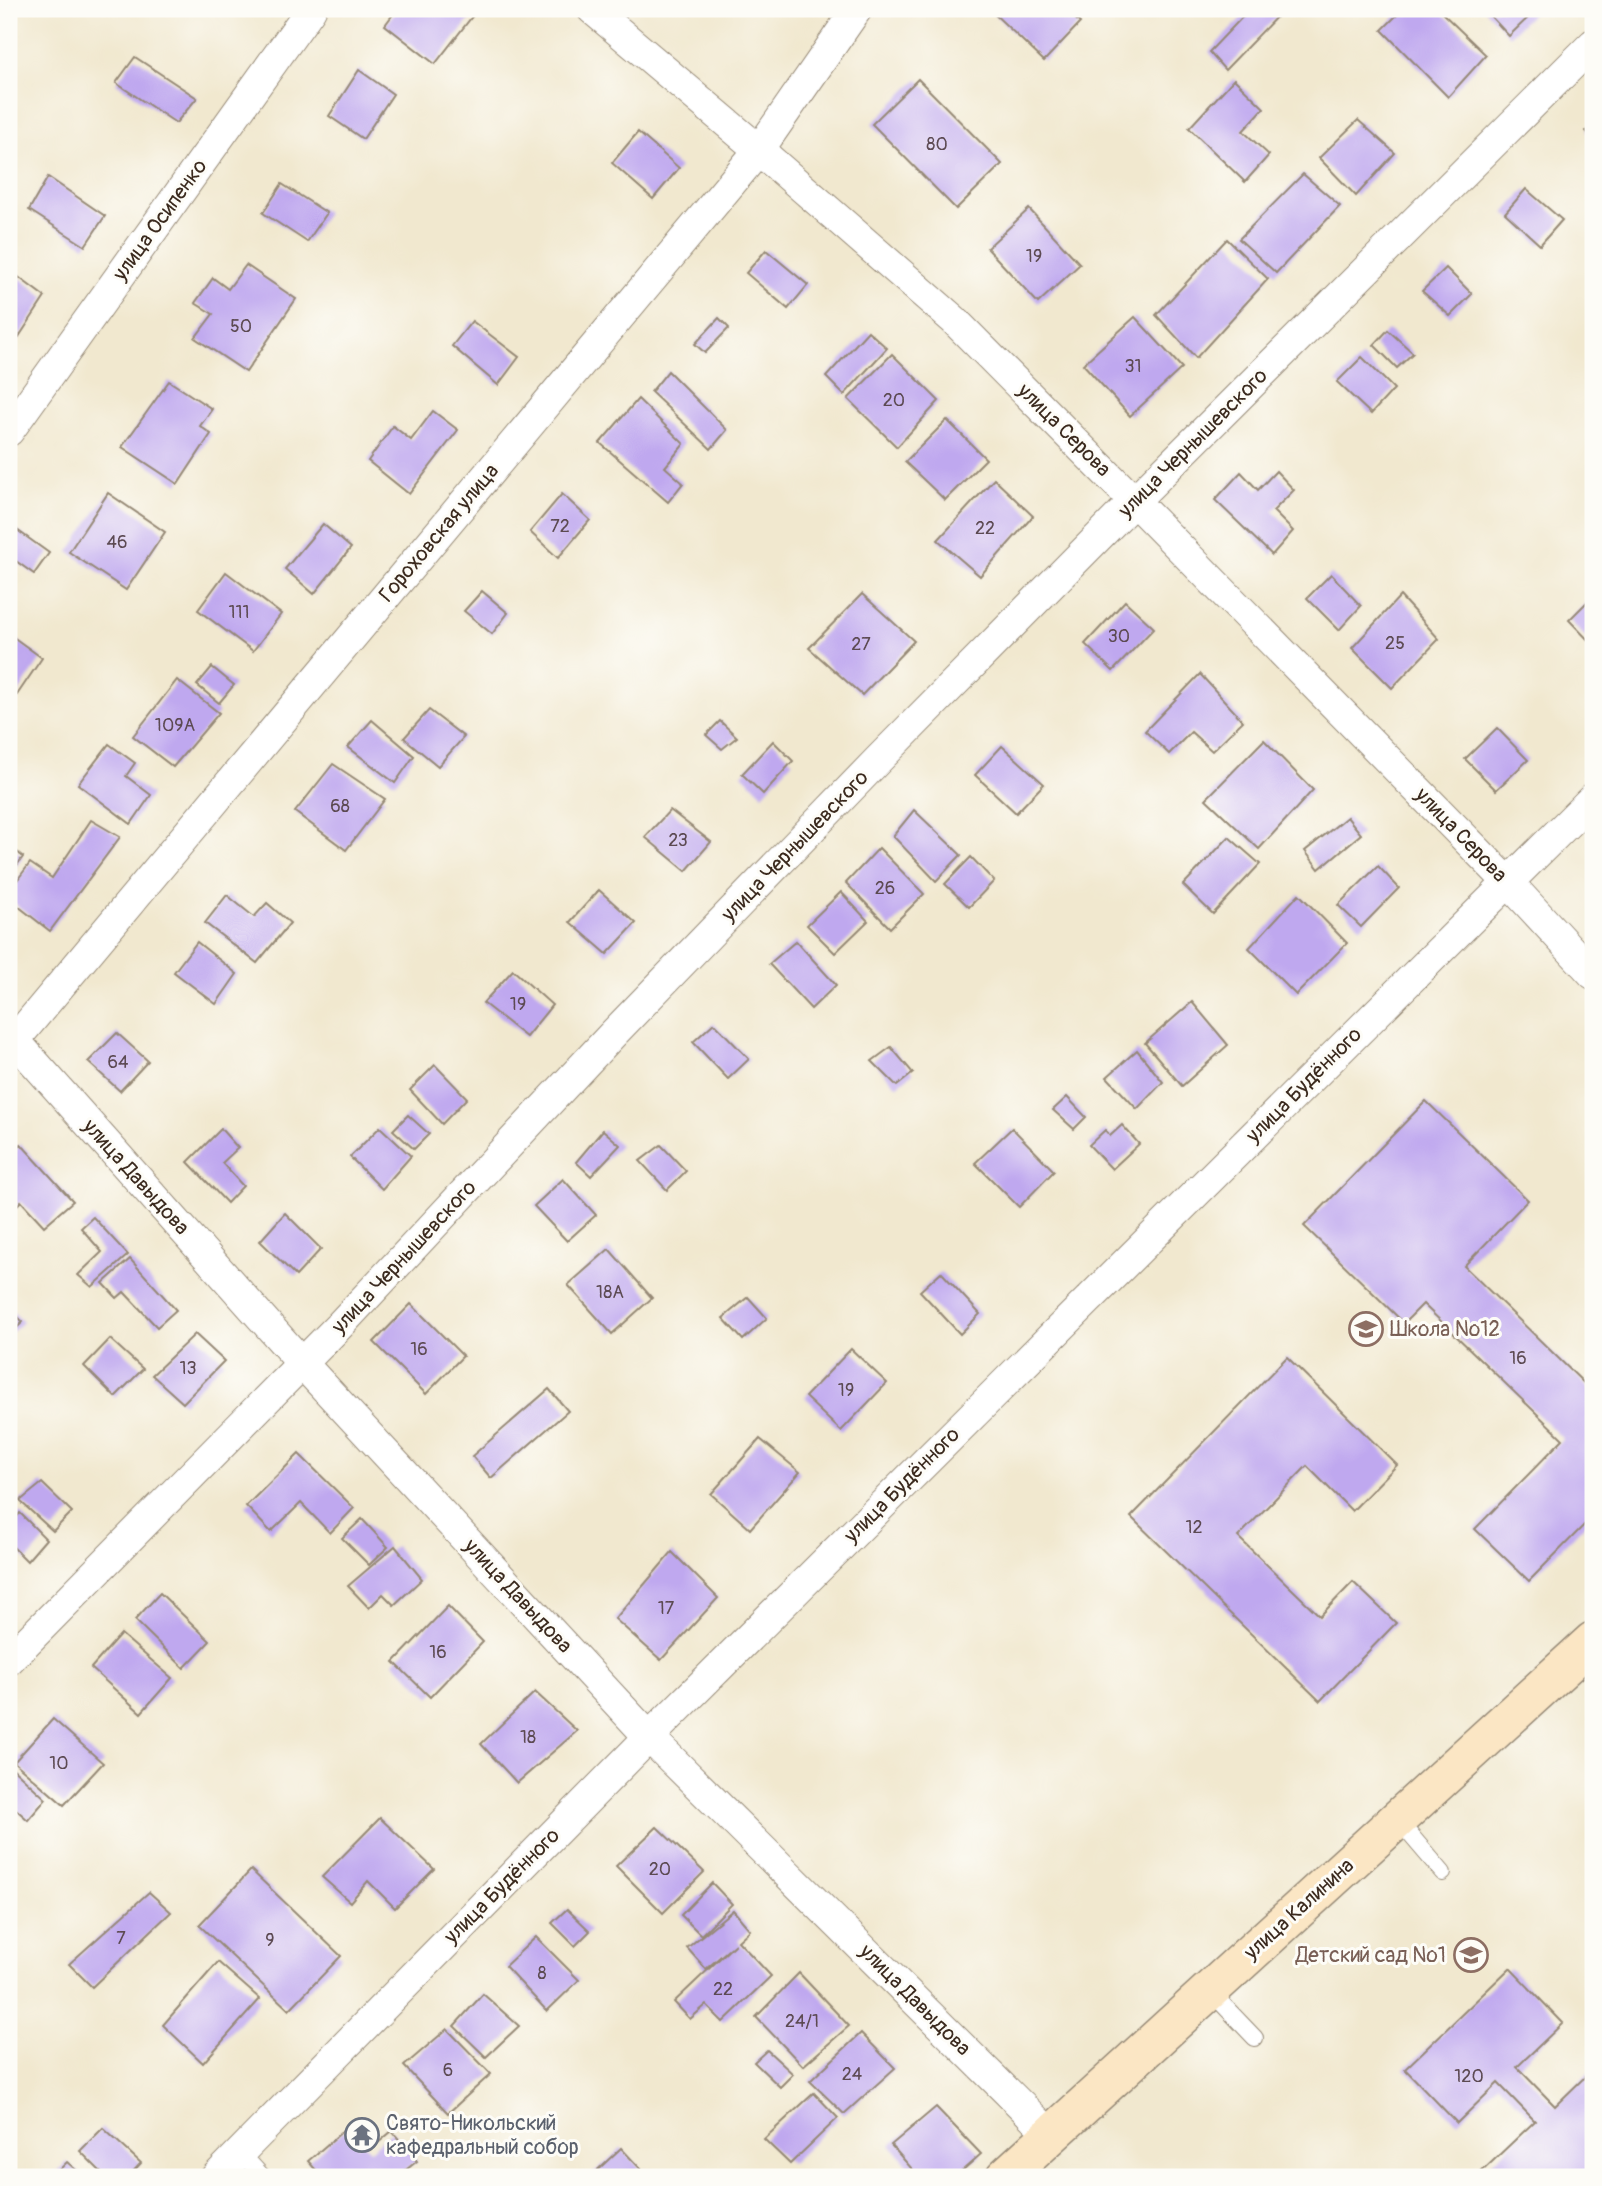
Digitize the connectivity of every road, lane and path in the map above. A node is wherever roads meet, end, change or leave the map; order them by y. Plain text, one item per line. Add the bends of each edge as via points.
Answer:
1 (311, 9) edge
2 (592, 9) edge
3 (857, 9) edge
4 (1593, 44) edge
5 (759, 150) junction
6 (9, 431) edge
7 (1134, 501) junction
8 (1593, 798) edge
9 (1508, 882) junction
10 (1593, 974) edge
11 (11, 1041) edge
12 (301, 1362) junction
13 (1593, 1641) edge
14 (9, 1660) edge
15 (649, 1737) junction
16 (1398, 1819) junction
17 (1443, 1873) dead end
18 (1210, 1991) junction
19 (1255, 2038) dead end
20 (1051, 2135) junction
21 (240, 2152) junction
22 (1012, 2175) edge
23 (216, 2177) edge
24 (263, 2177) edge

1 - 6 street, улица Осипенко
2 - 5 street, улица Серова
3 - 5 street, Гороховская улица
4 - 7 street, улица Чернышевского
5 - 7 street, улица Серова via 954,320
5 - 11 street, Гороховская улица
7 - 9 street, улица Серова
7 - 12 street, улица Чернышевского via 640,1005
8 - 9 street, улица Будённого
9 - 10 street, улица Серова
9 - 15 street, улица Будённого
11 - 12 street, улица Давыдова
12 - 14 street, улица Чернышевского
12 - 15 street, улица Давыдова
13 - 16 street, улица Калинина
15 - 20 street, улица Давыдова
15 - 21 street, улица Будённого
16 - 17 lane
16 - 18 street, улица Калинина
18 - 19 lane
18 - 20 street, улица Калинина
20 - 22 street, улица Калинина
21 - 23 street, улица Будённого
21 - 24 lane

